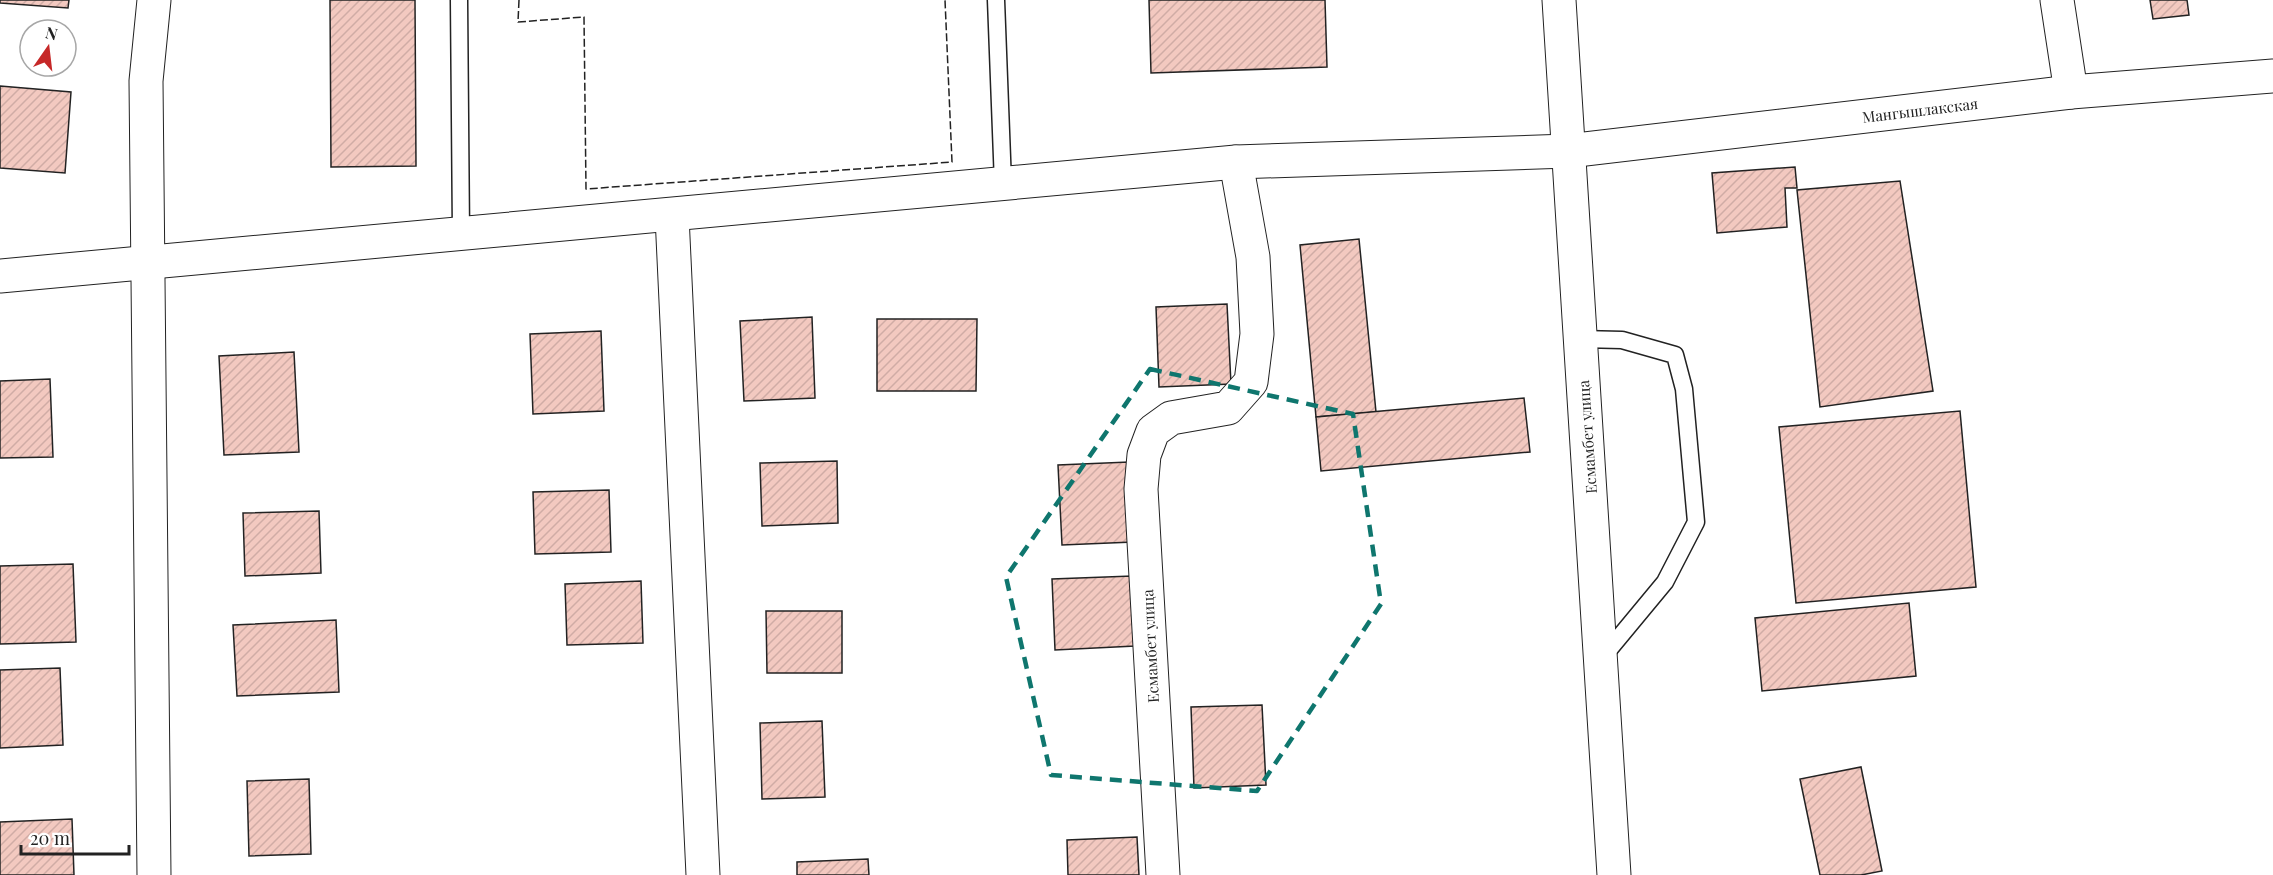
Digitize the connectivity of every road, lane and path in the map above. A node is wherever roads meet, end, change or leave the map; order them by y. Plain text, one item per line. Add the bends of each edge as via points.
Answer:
1 (154, 0) edge
2 (459, 0) edge
3 (996, 0) edge
4 (1559, 0) edge
5 (2057, 0) edge
6 (2273, 76) edge
7 (2071, 92) junction
8 (1568, 150) junction
9 (1236, 162) junction
10 (1003, 184) junction
11 (672, 216) junction
12 (461, 234) junction
13 (149, 261) junction
14 (0, 276) edge
15 (1580, 339) junction
16 (1601, 660) junction
17 (154, 875) edge
18 (703, 875) edge
19 (1163, 875) edge
20 (1614, 875) edge

1 - 13 street via 146,81
2 - 12 lane
3 - 10 lane
4 - 8 street, Есмамбет улица
5 - 7 street
6 - 7 street, Мангышлакская
7 - 8 street, Мангышлакская
8 - 9 street, Мангышлакская
8 - 15 street, Есмамбет улица
9 - 10 street, Мангышлакская
9 - 19 street, Есмамбет улица via 1253,257 1257,334 1251,382 1228,408 1171,418 1153,431 1144,455 1141,489
10 - 11 street, Мангышлакская
11 - 12 street, Мангышлакская
11 - 18 street
12 - 13 street, Мангышлакская
13 - 14 street, Мангышлакская
13 - 17 street
15 - 16 street, Есмамбет улица
15 - 16 lane via 1622,340 1675,355 1684,389 1696,522 1665,582
16 - 20 street, Есмамбет улица

